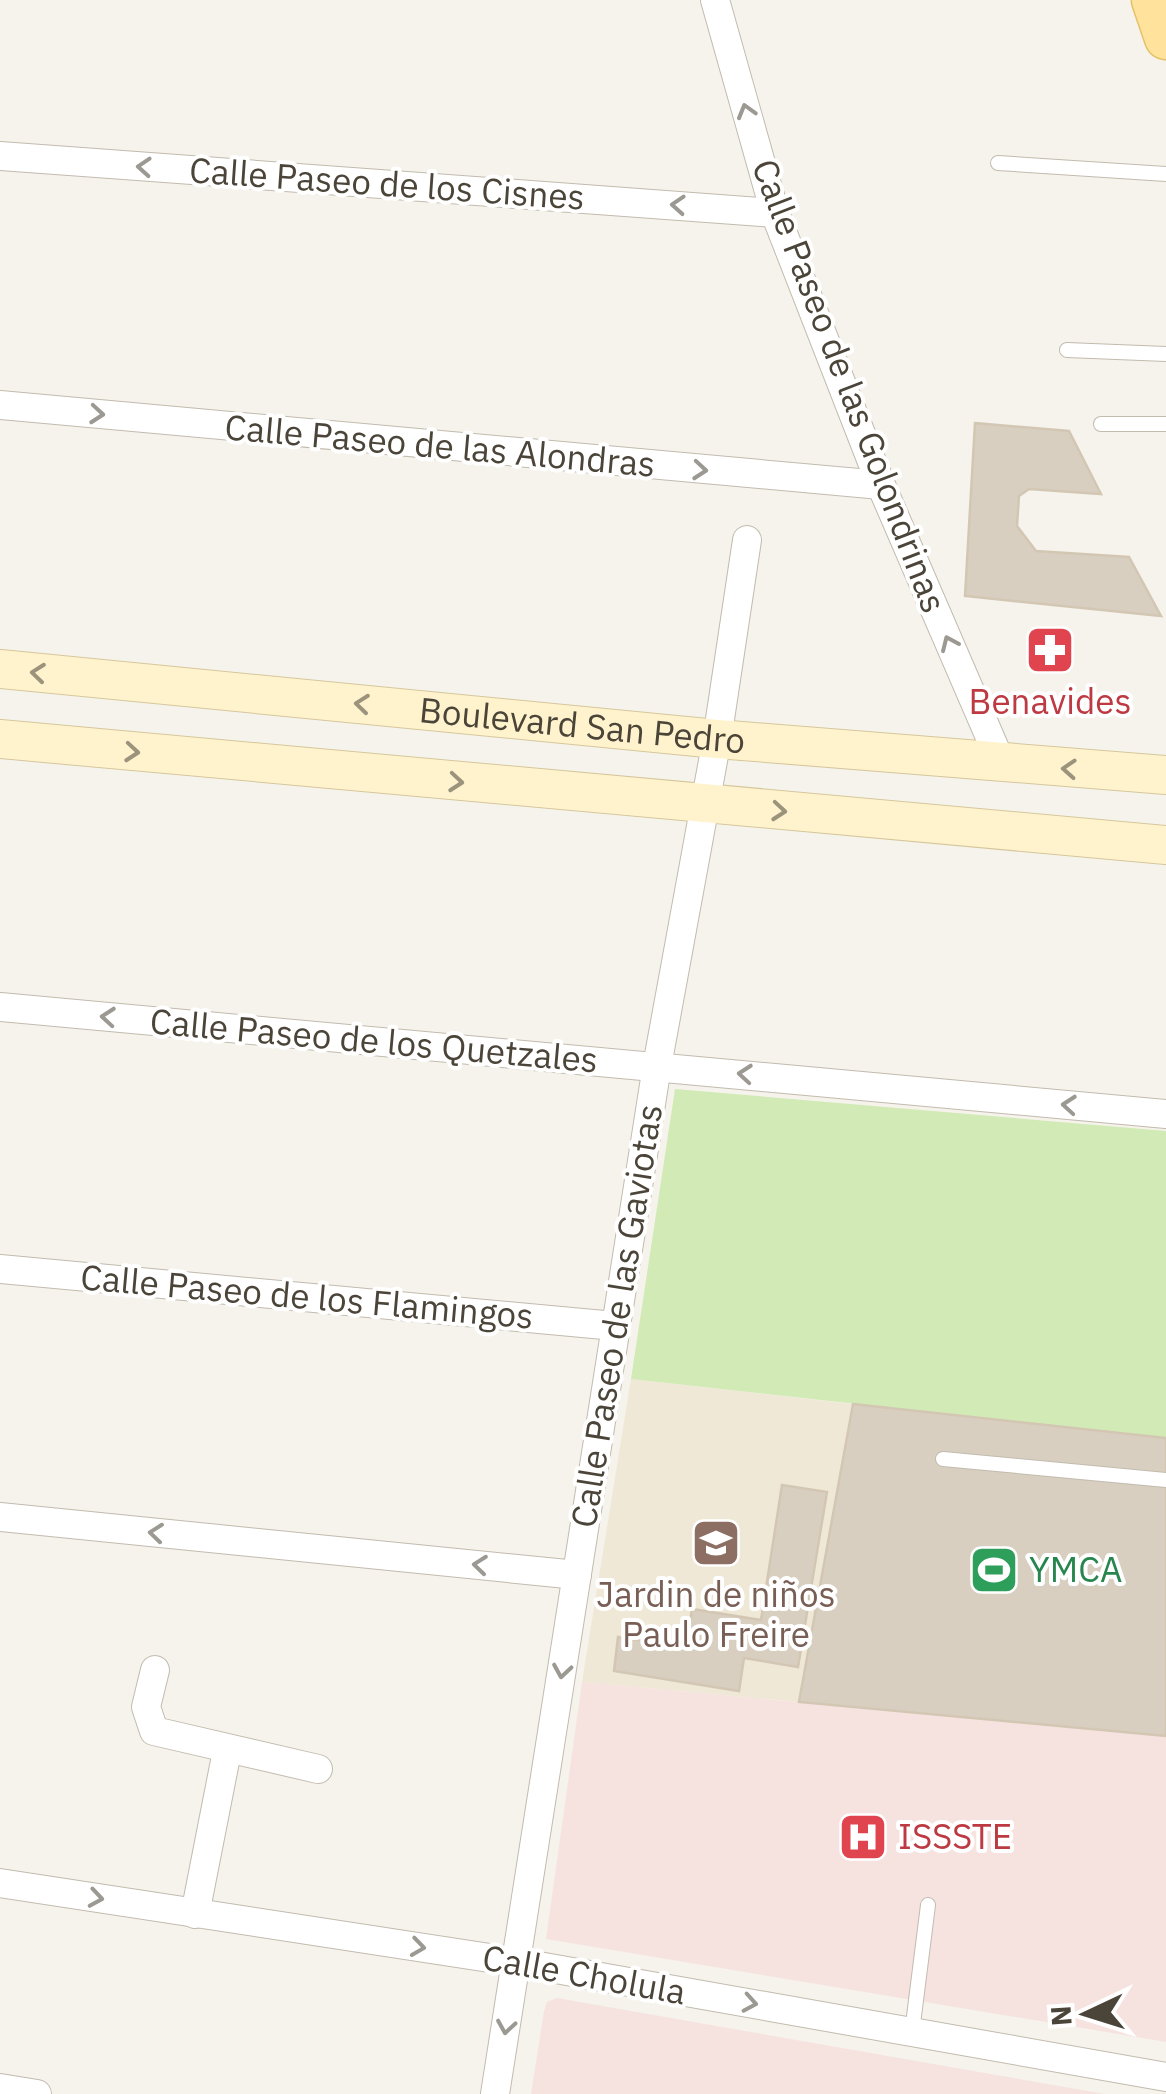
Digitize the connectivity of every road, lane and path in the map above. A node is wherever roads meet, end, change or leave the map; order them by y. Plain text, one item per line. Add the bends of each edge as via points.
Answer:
1 (715, 0) edge
2 (1153, 0) edge
3 (1166, 38) edge
4 (0, 156) edge
5 (998, 163) dead end
6 (1166, 174) edge
7 (775, 212) junction
8 (1067, 350) dead end
9 (1166, 354) edge
10 (0, 406) edge
11 (1101, 424) dead end
12 (1166, 424) edge
13 (881, 486) junction
14 (746, 540) dead end
15 (0, 669) edge
16 (0, 739) edge
17 (716, 739) junction
18 (1002, 765) junction
19 (1166, 776) edge
20 (703, 805) junction
21 (1166, 844) edge
22 (0, 1007) edge
23 (657, 1066) junction
24 (1166, 1114) edge
25 (0, 1269) edge
26 (615, 1326) junction
27 (943, 1459) dead end
28 (1166, 1480) edge
29 (0, 1517) edge
30 (577, 1575) junction
31 (155, 1670) dead end
32 (227, 1751) junction
33 (318, 1769) dead end
34 (0, 1883) edge
35 (928, 1904) dead end
36 (194, 1914) junction
37 (516, 1962) junction
38 (912, 2032) junction
39 (1166, 2077) edge
40 (0, 2088) edge
41 (37, 2094) edge
42 (495, 2094) edge

7 -> 1 street, Calle Paseo de las Golondrinas
2 - 3 main road
7 -> 4 street, Calle Paseo de los Cisnes
5 - 6 lane
7 - 13 street, Calle Paseo de las Golondrinas
8 - 9 lane
10 -> 13 street, Calle Paseo de las Alondras
11 - 12 lane
18 -> 13 street, Calle Paseo de las Golondrinas
14 - 17 street, Calle Paseo de las Gaviotas
17 -> 15 street, Boulevard San Pedro
16 -> 20 street, Boulevard San Pedro
17 - 18 street, Boulevard San Pedro
17 - 20 street, Calle Paseo de las Gaviotas
19 -> 18 street, Boulevard San Pedro
20 -> 21 street, Boulevard San Pedro
20 - 23 street, Calle Paseo de las Gaviotas
23 -> 22 street, Calle Paseo de los Quetzales
24 -> 23 street, Calle Paseo de los Quetzales
23 - 26 street, Calle Paseo de las Gaviotas
25 - 26 street, Calle Paseo de los Flamingos
26 - 30 street, Calle Paseo de las Gaviotas
27 - 28 lane
30 -> 29 street
30 -> 37 street, Calle Paseo de las Gaviotas
31 - 32 street via 146,1708 154,1732
32 - 33 street
32 - 36 street
34 -> 36 street, Calle Cholula
35 - 38 lane
36 -> 37 street, Calle Cholula
37 -> 38 street, Calle Cholula
37 -> 42 street, Calle Paseo de las Gaviotas
38 - 39 street, Calle Cholula
40 - 41 street

